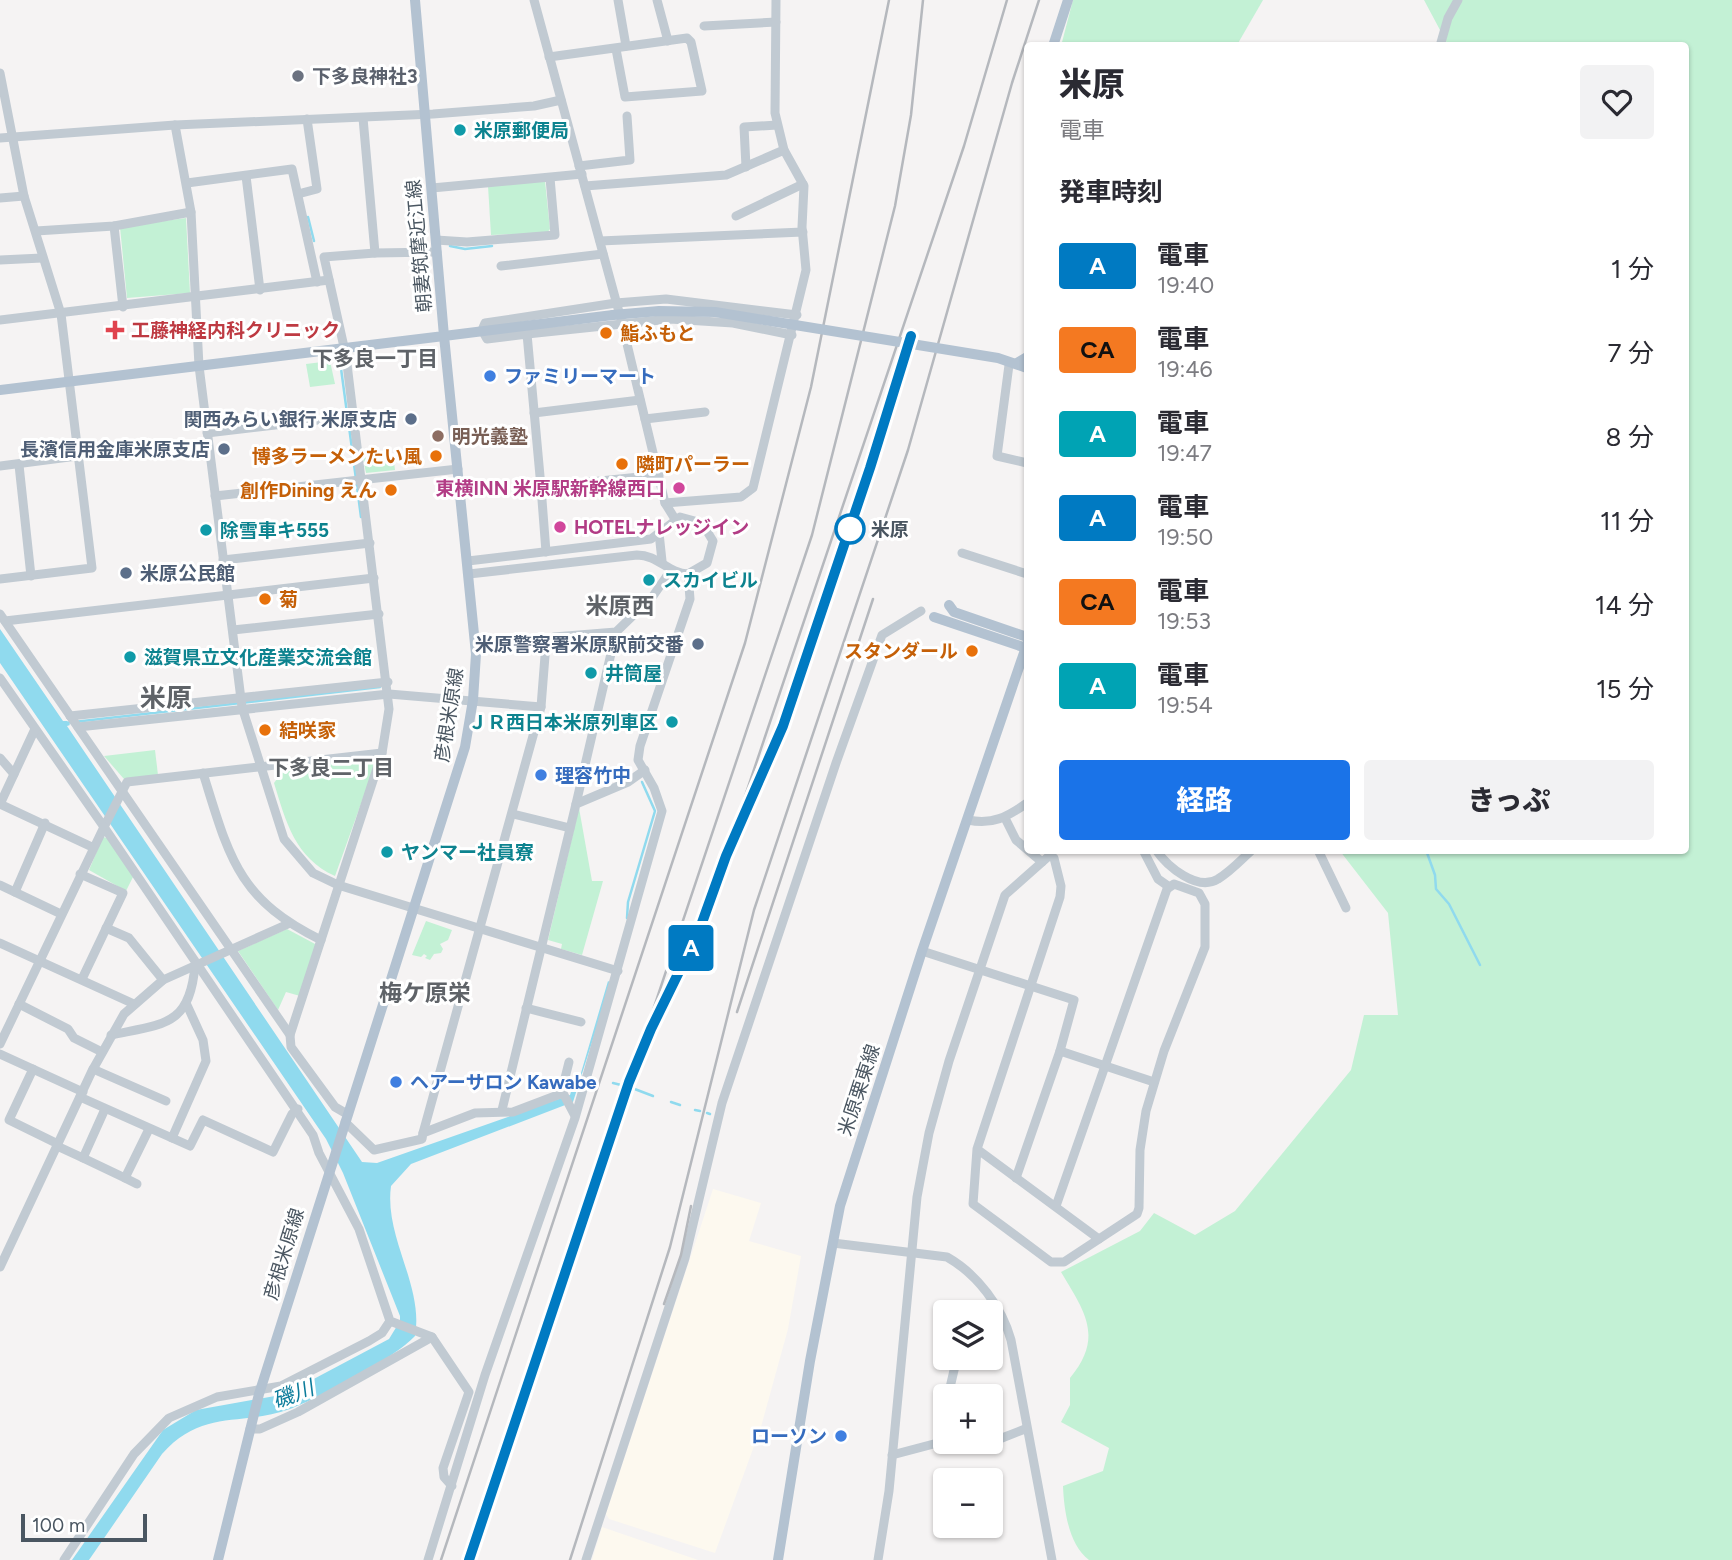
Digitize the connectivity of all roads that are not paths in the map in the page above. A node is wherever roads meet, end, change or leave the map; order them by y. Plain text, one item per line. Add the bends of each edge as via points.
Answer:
1 (415, 0) edge
2 (534, 0) edge
3 (618, 0) edge
4 (657, 0) edge
5 (776, 0) edge
6 (1068, 0) edge
7 (1458, 0) edge
8 (776, 22) junction
9 (704, 26) dead end
10 (668, 41) junction
11 (1054, 42) edge
12 (1441, 42) edge
13 (626, 46) junction
14 (616, 49) junction
15 (549, 57) junction
16 (0, 73) edge
17 (561, 100) junction
18 (425, 115) junction
19 (627, 116) dead end
20 (363, 118) junction
21 (307, 119) junction
22 (175, 125) junction
23 (777, 125) junction
24 (14, 137) junction
25 (0, 138) edge
26 (783, 150) junction
27 (746, 167) junction
28 (581, 170) junction
29 (246, 176) junction
30 (550, 178) junction
31 (187, 183) junction
32 (803, 184) junction
33 (585, 186) junction
34 (432, 188) junction
35 (301, 193) junction
36 (24, 196) junction
37 (0, 198) edge
38 (191, 212) junction
39 (736, 216) dead end
40 (114, 226) junction
41 (36, 232) junction
42 (803, 232) junction
43 (600, 241) junction
44 (437, 246) junction
45 (375, 253) junction
46 (603, 254) junction
47 (42, 258) junction
48 (0, 260) edge
49 (501, 266) dead end
50 (323, 281) junction
51 (260, 290) junction
52 (196, 298) junction
53 (617, 303) junction
54 (123, 307) junction
55 (61, 314) junction
56 (796, 315) junction
57 (617, 319) junction
58 (0, 320) edge
59 (482, 330) junction
60 (527, 334) junction
61 (792, 335) junction
62 (444, 336) junction
63 (344, 349) junction
64 (962, 355) dead end
65 (1022, 364) edge
66 (200, 366) junction
67 (70, 383) junction
68 (0, 390) edge
69 (640, 400) junction
70 (705, 412) dead end
71 (534, 413) junction
72 (349, 416) junction
73 (645, 419) junction
74 (208, 433) junction
75 (77, 456) junction
76 (1024, 462) edge
77 (19, 465) junction
78 (0, 466) edge
79 (458, 469) junction
80 (659, 475) junction
81 (358, 481) junction
82 (541, 487) junction
83 (215, 496) junction
84 (665, 503) junction
85 (675, 519) junction
86 (659, 533) junction
87 (366, 543) junction
88 (546, 552) junction
89 (962, 553) dead end
90 (223, 560) junction
91 (468, 561) junction
92 (662, 561) junction
93 (671, 570) junction
94 (1024, 573) edge
95 (469, 574) junction
96 (688, 574) junction
97 (31, 576) junction
98 (370, 578) junction
99 (0, 579) edge
100 (228, 595) junction
101 (949, 605) dead end
102 (921, 611) dead end
103 (375, 614) junction
104 (3, 617) edge
105 (934, 617) dead end
106 (233, 630) junction
107 (616, 632) junction
108 (1024, 642) edge
109 (1024, 642) edge
110 (1024, 652) edge
111 (0, 678) edge
112 (383, 682) junction
113 (389, 694) junction
114 (473, 700) junction
115 (241, 704) junction
116 (541, 707) junction
117 (74, 722) junction
118 (35, 729) junction
119 (382, 753) junction
120 (0, 758) edge
121 (261, 767) junction
122 (645, 770) junction
123 (14, 774) junction
124 (203, 774) junction
125 (120, 793) junction
126 (0, 803) edge
127 (576, 804) junction
128 (1024, 805) edge
129 (513, 814) junction
130 (1005, 818) junction
131 (968, 820) junction
132 (45, 823) junction
133 (105, 825) junction
134 (570, 828) junction
135 (92, 847) junction
136 (1024, 847) edge
137 (1033, 854) edge
138 (1145, 854) edge
139 (1160, 854) edge
140 (1247, 854) edge
141 (1320, 854) edge
142 (1042, 862) junction
143 (80, 874) junction
144 (0, 885) edge
145 (338, 885) junction
146 (1168, 886) junction
147 (16, 892) junction
148 (1346, 908) dead end
149 (414, 909) junction
150 (61, 914) junction
151 (288, 924) junction
152 (106, 928) junction
153 (479, 930) junction
154 (321, 940) junction
155 (0, 943) edge
156 (541, 949) junction
157 (228, 951) junction
158 (922, 951) junction
159 (40, 961) junction
160 (199, 964) junction
161 (981, 968) junction
162 (618, 971) junction
163 (82, 979) junction
164 (163, 980) junction
165 (1030, 986) junction
166 (19, 1004) junction
167 (134, 1004) junction
168 (187, 1005) junction
169 (526, 1008) junction
170 (582, 1022) dead end
171 (111, 1035) junction
172 (290, 1035) junction
173 (0, 1044) edge
174 (1060, 1051) junction
175 (102, 1052) junction
176 (0, 1054) edge
177 (569, 1062) dead end
178 (1105, 1065) junction
179 (33, 1069) junction
180 (93, 1069) junction
181 (1154, 1082) junction
182 (81, 1094) junction
183 (564, 1094) junction
184 (166, 1101) dead end
185 (105, 1109) junction
186 (298, 1109) junction
187 (502, 1110) junction
188 (5, 1118) edge
189 (575, 1118) junction
190 (345, 1120) junction
191 (149, 1129) junction
192 (423, 1133) junction
193 (172, 1138) junction
194 (57, 1145) junction
195 (977, 1149) junction
196 (83, 1158) junction
197 (330, 1167) junction
198 (125, 1178) junction
199 (1016, 1178) junction
200 (137, 1184) dead end
201 (1056, 1206) junction
202 (1099, 1239) junction
203 (832, 1243) junction
204 (911, 1254) junction
205 (0, 1266) edge
206 (392, 1322) junction
207 (429, 1336) junction
208 (260, 1392) junction
209 (251, 1426) junction
210 (1026, 1429) junction
211 (1003, 1438) edge
212 (933, 1444) edge
213 (892, 1455) junction
214 (452, 1486) junction
215 (64, 1560) edge
216 (218, 1560) edge
217 (428, 1560) edge
218 (586, 1560) edge
219 (778, 1560) edge
220 (878, 1560) edge
221 (1052, 1560) edge

1 - 18 main road, 朝妻筑摩近江線
2 - 15 street
3 - 13 street
4 - 10 street
5 - 8 street
6 - 11 main road
7 - 12 street
8 - 9 street
8 - 23 street via 773,89
10 - 13 street
10 - 14 street via 689,39 702,90 625,97
13 - 14 street
14 - 15 street
15 - 17 street
16 - 24 street
17 - 18 street
17 - 28 street
18 - 20 street
18 - 34 main road, 朝妻筑摩近江線
19 - 28 street via 630,160
20 - 21 street
20 - 45 street
21 - 22 street
21 - 35 street via 317,190
22 - 24 street
22 - 31 street
23 - 26 street
23 - 27 street via 744,127
24 - 25 street
24 - 36 street
26 - 27 street
26 - 32 street
27 - 33 street via 726,175
28 - 30 street
28 - 33 street
29 - 31 street
29 - 35 street via 292,169
29 - 51 street
30 - 34 street
30 - 44 street via 555,235
31 - 38 street
32 - 39 street
32 - 42 street
33 - 43 street
34 - 44 main road, 朝妻筑摩近江線
35 - 50 street
36 - 37 street
36 - 41 street
38 - 40 street
38 - 52 street
40 - 41 street
40 - 54 street
41 - 47 street
42 - 43 street
42 - 56 street via 806,270
43 - 46 street
44 - 45 street
44 - 62 main road, 朝妻筑摩近江線
45 - 50 street via 324,257
46 - 49 street
46 - 53 street
47 - 48 street
47 - 55 street
50 - 51 street
50 - 63 street
51 - 52 street
52 - 54 street
52 - 66 street
53 - 56 street via 666,299
53 - 57 street
53 - 59 street via 485,323
54 - 55 street
55 - 58 street
55 - 67 street
56 - 61 street
57 - 59 main road
57 - 60 street
57 - 61 street via 700,320
57 - 65 main road, bridge via 659,311 715,312
57 - 69 street
59 - 60 street via 487,339
59 - 62 main road
60 - 71 street
61 - 84 street via 753,488 741,497
62 - 63 main road, 朝妻筑摩近江線
62 - 79 main road, 彦根米原線
63 - 66 main road, 朝妻筑摩近江線
63 - 72 street
64 - 65 street
65 - 76 street via 997,456
66 - 67 main road, 朝妻筑摩近江線
66 - 74 street
67 - 68 main road, 朝妻筑摩近江線
67 - 75 street
69 - 71 street
69 - 73 street
70 - 73 street
71 - 82 street
72 - 74 street
72 - 81 street
73 - 80 street
74 - 83 street
75 - 77 street
75 - 97 street via 92,568
77 - 78 street
77 - 97 street
79 - 81 street
79 - 91 main road, 彦根米原線
80 - 82 street
80 - 84 street
81 - 83 street
81 - 87 street
82 - 88 street
83 - 90 street
84 - 85 street
85 - 86 street
85 - 96 street via 696,519 711,534 711,556 702,568
86 - 88 street via 651,539
86 - 92 street
87 - 90 street
87 - 98 street
88 - 91 street
89 - 94 street
90 - 100 street
91 - 95 main road, 彦根米原線
92 - 93 street
92 - 95 street via 636,555
93 - 96 street
93 - 107 street via 653,596
95 - 114 main road, 彦根米原線 via 476,654
96 - 122 street via 690,599 640,746 638,760
97 - 99 street
98 - 100 street
98 - 103 street
100 - 104 street
100 - 106 street
101 - 108 main road via 954,612
102 - 218 street via 882,635 836,763 722,1103 685,1258
103 - 106 street
103 - 112 street
104 - 117 street
105 - 109 main road
106 - 115 street
107 - 116 street via 554,637 546,643
107 - 127 street
110 - 131 main road, 米原栗東線
111 - 118 street
112 - 113 street
112 - 115 street
113 - 114 street
113 - 115 street
113 - 119 street
114 - 116 street
114 - 149 main road, 彦根米原線 via 466,747
115 - 117 street
115 - 117 street
115 - 121 street
116 - 129 street
117 - 125 street
118 - 123 street
118 - 133 street
119 - 121 street
119 - 145 street
120 - 123 street
121 - 124 street
121 - 145 street via 289,847 313,873
122 - 127 street
122 - 162 street via 662,811
123 - 126 street
124 - 125 street via 127,782
124 - 151 street via 229,855 260,901
125 - 133 street
125 - 157 street
126 - 132 street
127 - 134 street
128 - 130 street
129 - 134 street
129 - 153 street
130 - 131 street via 988,823
130 - 136 street
131 - 158 main road, 米原栗東線
132 - 135 street
132 - 147 street
133 - 135 street
133 - 160 street
134 - 156 street
135 - 143 street
137 - 142 street
138 - 146 street via 1158,879
139 - 140 street via 1172,868 1206,882 1218,879
141 - 148 street
142 - 161 street via 1005,895
142 - 165 street via 1054,858 1061,890
143 - 150 street
143 - 152 street via 123,893
144 - 147 street
145 - 149 street
145 - 154 street
146 - 178 street
146 - 181 street via 1203,895 1206,940
147 - 150 street
149 - 153 street
149 - 190 main road, 彦根米原線
150 - 159 street
151 - 154 street
151 - 157 street
152 - 163 street
152 - 164 street via 129,938
153 - 156 street
153 - 192 street
154 - 172 street
155 - 159 street
156 - 162 street
156 - 169 street
157 - 160 street
157 - 172 street
158 - 161 street
158 - 203 main road, 米原栗東線
159 - 163 street
159 - 166 street
160 - 164 street
160 - 168 street
160 - 186 street
161 - 165 street
161 - 204 street via 929,1133
162 - 189 street
163 - 167 street
164 - 167 street
165 - 174 street via 1074,1000
165 - 195 street
166 - 173 street
166 - 175 street
167 - 171 street
168 - 171 street via 167,1022
168 - 193 street via 203,1040 206,1062
169 - 170 street
169 - 187 street
171 - 175 street
172 - 190 street via 291,1047
174 - 178 street
174 - 199 street
175 - 180 street
176 - 179 street
177 - 183 street
178 - 181 street
178 - 201 street
179 - 182 street
179 - 188 street
180 - 182 street
180 - 184 street
181 - 202 street via 1140,1150 1138,1214
182 - 185 street
182 - 194 street
183 - 187 street via 513,1112
183 - 189 street
185 - 191 street
185 - 196 street
186 - 193 street via 273,1152 202,1121 190,1146
186 - 197 street
187 - 192 street via 475,1113
188 - 194 street
189 - 214 street via 485,1375
190 - 192 street via 374,1150 422,1139
190 - 197 main road, 彦根米原線
191 - 193 street
191 - 198 street
194 - 196 street
194 - 205 street
195 - 199 street
195 - 202 street via 973,1204 1051,1262 1064,1262
196 - 198 street
197 - 206 street via 359,1229
197 - 208 main road, 彦根米原線
198 - 200 street
199 - 201 street
201 - 202 street
203 - 204 street
203 - 219 main road, 米原栗東線
204 - 210 street via 947,1257 999,1308 1011,1340
204 - 213 street
206 - 207 street
206 - 208 street via 369,1341
207 - 209 street via 298,1412 260,1429
207 - 214 street via 469,1392 443,1468
208 - 209 main road, 彦根米原線
208 - 215 street via 217,1397 169,1418 134,1454
209 - 216 main road, 彦根米原線
210 - 211 street
210 - 221 street
212 - 213 street
213 - 220 street
214 - 217 street

